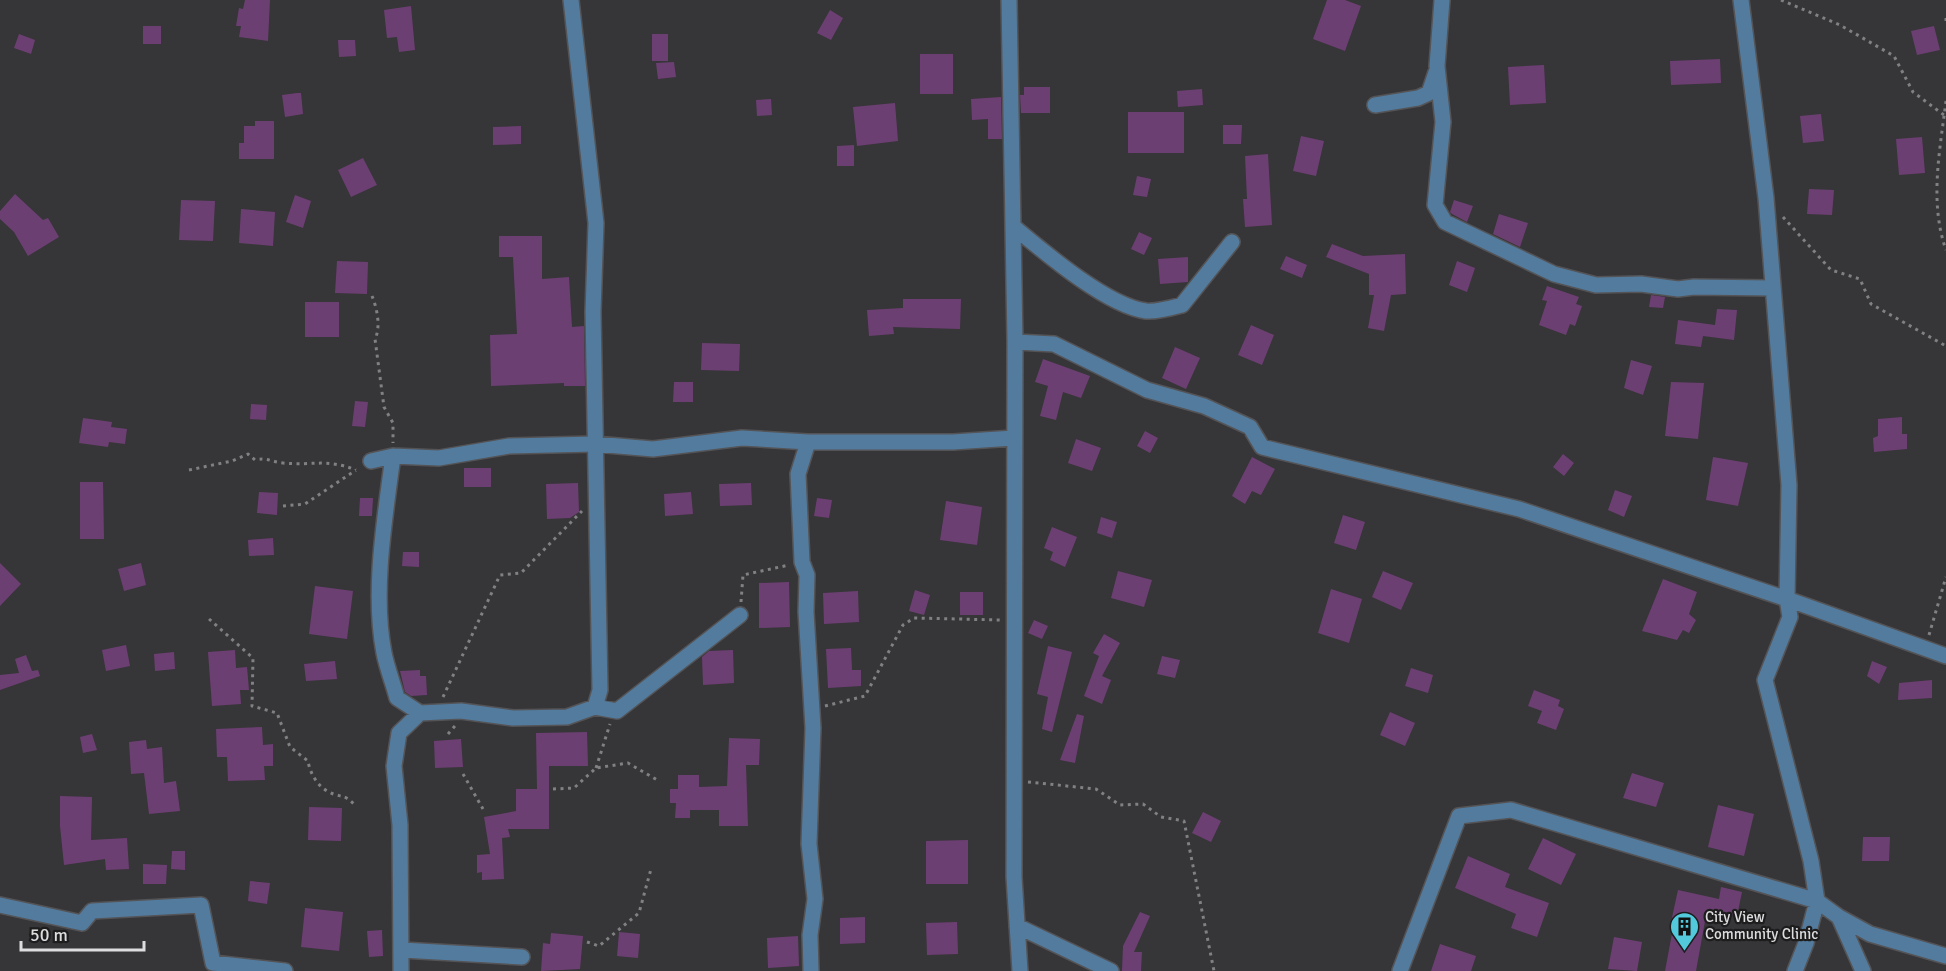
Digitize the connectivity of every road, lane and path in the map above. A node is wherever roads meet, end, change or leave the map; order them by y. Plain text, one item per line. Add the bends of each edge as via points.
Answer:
1 (572, 0) edge
2 (1009, 0) edge
3 (1442, 0) edge
4 (1741, 0) edge
5 (1781, 0) edge
6 (1946, 18) edge
7 (1946, 24) edge
8 (1437, 66) junction
9 (1946, 101) edge
10 (1375, 105) dead end
11 (1944, 115) junction
12 (1766, 198) junction
13 (1014, 227) junction
14 (1233, 242) dead end
15 (1946, 250) edge
16 (1772, 288) junction
17 (372, 296) dead end
18 (1015, 342) junction
19 (1946, 346) edge
20 (1014, 438) junction
21 (808, 442) junction
22 (595, 444) junction
23 (393, 456) junction
24 (371, 461) joint
25 (189, 470) dead end
26 (356, 470) junction
27 (597, 498) junction
28 (283, 506) dead end
29 (802, 562) junction
30 (1946, 577) edge
31 (1787, 599) junction
32 (740, 615) joint
33 (209, 620) dead end
34 (1015, 621) junction
35 (1926, 648) junction
36 (1946, 656) edge
37 (594, 707) junction
38 (812, 709) junction
39 (617, 711) junction
40 (444, 712) junction
41 (420, 713) junction
42 (596, 768) junction
43 (463, 774) dead end
44 (1015, 780) junction
45 (659, 781) dead end
46 (553, 789) dead end
47 (354, 804) dead end
48 (483, 808) dead end
49 (651, 869) dead end
50 (1817, 901) junction
51 (0, 905) edge
52 (1839, 917) junction
53 (1017, 926) junction
54 (587, 942) dead end
55 (402, 950) junction
56 (1946, 956) edge
57 (522, 957) dead end
58 (285, 971) edge
59 (401, 971) edge
60 (811, 971) edge
61 (1020, 971) edge
62 (1111, 971) edge
63 (1214, 971) edge
64 (1400, 971) edge
65 (1795, 971) edge
66 (1863, 971) edge

1 - 22 street via 596,223
2 - 13 street
3 - 8 street
4 - 12 street
5 - 11 path via 1840,25 1894,56 1913,92
6 - 7 path
8 - 10 street via 1429,93
8 - 16 street via 1443,122 1435,205 1445,222 1554,274 1596,285
9 - 11 path
11 - 15 path via 1936,200
12 - 16 street
12 - 19 path via 1831,270 1860,279 1871,304
13 - 14 street via 1111,297 1146,311 1182,306
13 - 18 street
16 - 31 street via 1789,485
17 - 23 path via 384,407 393,423
18 - 20 street
18 - 31 street via 1054,344 1147,390 1204,406 1250,427 1262,447 1519,509
20 - 21 street
20 - 34 street
21 - 22 street via 742,438 653,449
21 - 29 street via 798,474
22 - 23 street via 509,446 439,458
22 - 27 street
23 - 24 street
23 - 41 street via 380,615 384,654 397,698
24 - 26 path
25 - 26 path via 248,454 255,460 335,462
26 - 28 path via 305,504
27 - 37 street via 600,690
27 - 40 path via 521,573 500,575 443,696
29 - 32 path via 743,575
29 - 38 street via 807,575
30 - 35 path
31 - 35 street
31 - 50 street via 1790,617 1765,680
32 - 39 street
33 - 47 path via 253,658 252,706 277,713 290,747 308,761 310,774 329,792 345,795
34 - 38 path via 914,618 903,624 866,696
34 - 44 street
35 - 36 street
37 - 39 street
37 - 40 street via 567,717 513,718
38 - 60 street via 809,844 815,899
39 - 42 path via 606,732
40 - 41 street
41 - 55 street via 399,733 394,766 400,825
42 - 45 path via 628,763
42 - 46 path via 574,788
43 - 48 path
44 - 53 street
44 - 63 path via 1096,789 1120,805 1143,804 1161,817 1184,821
49 - 54 path via 639,913 599,946
50 - 52 street
50 - 64 street via 1511,810 1458,816
50 - 65 street
51 - 58 street via 82,924 93,911 201,905 213,963
52 - 56 street via 1870,934
52 - 66 street
53 - 61 street
53 - 62 street
55 - 57 street
55 - 59 street

